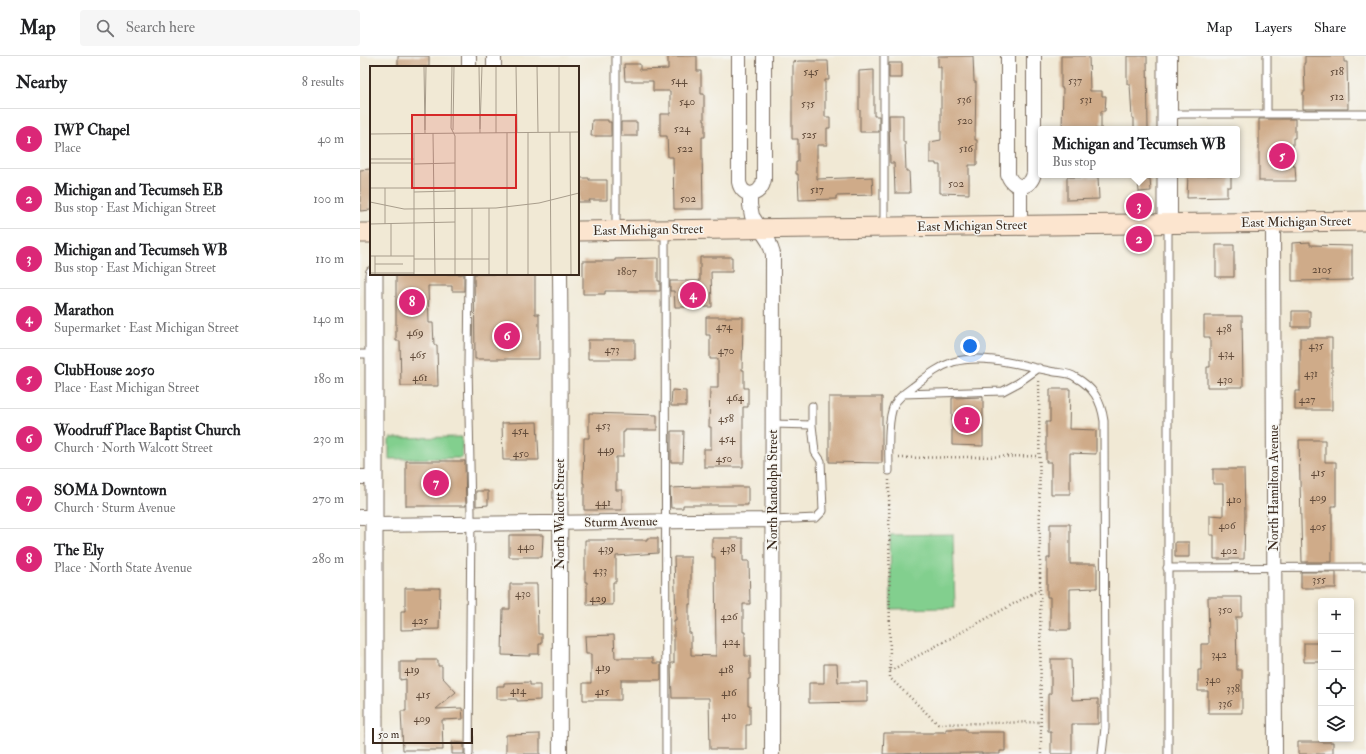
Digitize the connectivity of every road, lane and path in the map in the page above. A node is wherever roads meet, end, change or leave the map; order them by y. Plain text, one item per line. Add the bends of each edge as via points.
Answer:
1 (616, 56) edge
2 (739, 56) edge
3 (764, 56) edge
4 (884, 56) edge
5 (1008, 56) edge
6 (1034, 56) edge
7 (1161, 56) edge
8 (1170, 56) edge
9 (1267, 56) edge
10 (1267, 114) junction
11 (1366, 114) edge
12 (1170, 122) edge
13 (1161, 126) edge
14 (1161, 178) edge
15 (1170, 178) edge
16 (1020, 186) junction
17 (750, 194) junction
18 (1366, 221) edge
19 (1273, 222) junction
20 (1167, 224) junction
21 (1020, 226) junction
22 (884, 227) junction
23 (760, 229) junction
24 (665, 230) junction
25 (579, 231) edge
26 (616, 231) junction
27 (370, 233) edge
28 (360, 234) edge
29 (374, 275) edge
30 (469, 275) edge
31 (560, 275) edge
32 (367, 354) edge
33 (1038, 368) junction
34 (903, 394) junction
35 (812, 406) dead end
36 (774, 424) junction
37 (812, 426) junction
38 (1039, 456) junction
39 (896, 463) dead end
40 (888, 474) joint
41 (367, 477) edge
42 (369, 520) edge
43 (773, 520) junction
44 (665, 522) junction
45 (559, 523) junction
46 (470, 524) junction
47 (1366, 567) edge
48 (1167, 568) junction
49 (1274, 568) junction
50 (1039, 590) junction
51 (890, 671) junction
52 (1041, 722) junction
53 (374, 754) edge
54 (469, 754) edge
55 (560, 754) edge
56 (666, 754) edge
57 (772, 754) edge
58 (1041, 754) edge
59 (1102, 754) edge
60 (1168, 754) edge
61 (1274, 754) edge

1 - 26 lane
2 - 17 street via 739,182 743,190
3 - 17 street via 764,179 760,190
4 - 22 lane
5 - 16 street via 1008,175 1013,184
6 - 16 street via 1034,173 1028,184
7 - 13 lane
8 - 12 street
9 - 10 lane
10 - 11 lane
10 - 12 lane via 1180,114
14 - 20 lane
15 - 20 street
16 - 21 street
17 - 23 street, North Randolph Street via 751,212
18 - 19 main road, East Michigan Street
19 - 20 main road, East Michigan Street
19 - 49 street, North Hamilton Avenue
20 - 21 main road, East Michigan Street
20 - 48 lane
21 - 22 main road, East Michigan Street
22 - 23 main road, East Michigan Street
23 - 24 main road, East Michigan Street
23 - 36 street, North Randolph Street via 773,254
24 - 26 main road, East Michigan Street
24 - 44 lane
25 - 26 main road, East Michigan Street
27 - 28 main road
29 - 32 street
30 - 46 lane
31 - 45 street, North Walcott Street
32 - 41 street
33 - 34 lane via 1003,391
33 - 34 lane via 997,360 954,362 937,369
33 - 38 path
33 - 59 lane via 1074,375 1086,384 1102,408 1104,420 1105,728
34 - 40 lane via 894,405 890,422
35 - 37 lane
36 - 37 lane
36 - 43 street, North Randolph Street
37 - 43 lane via 815,452 822,461 822,511 816,518
38 - 39 path via 899,457
38 - 50 path
40 - 51 path
41 - 42 street
42 - 46 street, Sturm Avenue
42 - 53 street
43 - 44 street, Sturm Avenue
43 - 57 street, North Randolph Street
44 - 45 street, Sturm Avenue
44 - 56 lane
45 - 46 street, Sturm Avenue
45 - 55 street, North Walcott Street
46 - 54 lane
47 - 49 lane
48 - 49 lane
48 - 60 lane
49 - 61 street, North Hamilton Avenue
50 - 51 path
50 - 52 path
51 - 52 path via 890,678 938,724
52 - 58 path

